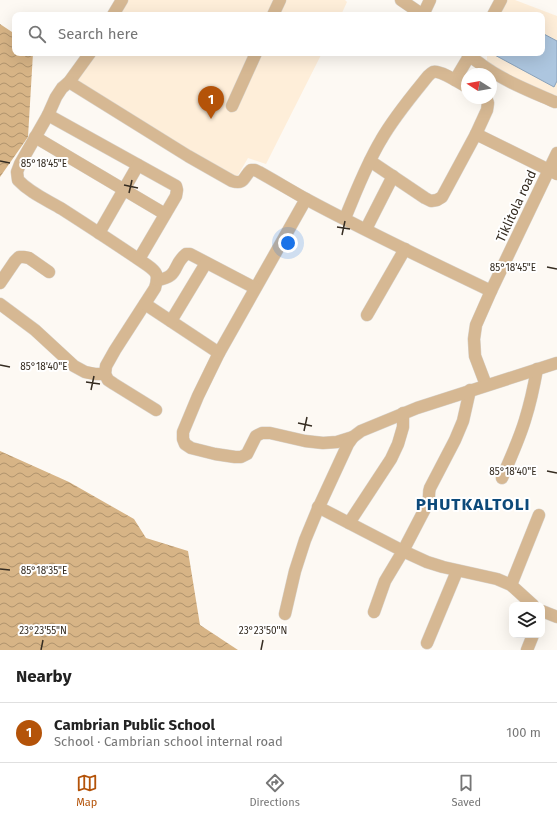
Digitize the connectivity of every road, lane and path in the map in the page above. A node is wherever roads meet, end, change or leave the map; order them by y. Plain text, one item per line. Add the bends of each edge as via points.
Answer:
1 (122, 0) edge
2 (280, 0) edge
3 (401, 0) edge
4 (430, 0) edge
5 (501, 0) edge
6 (115, 12) edge
7 (274, 12) edge
8 (419, 12) edge
9 (424, 12) edge
10 (495, 12) edge
11 (88, 56) edge
12 (255, 56) edge
13 (468, 56) edge
14 (472, 56) edge
15 (455, 80) junction
16 (69, 82) junction
17 (461, 84) edge
18 (555, 102) dead end
19 (488, 104) edge
20 (232, 106) dead end
21 (48, 115) junction
22 (476, 134) junction
23 (36, 137) junction
24 (557, 152) edge
25 (370, 161) junction
26 (138, 164) junction
27 (553, 172) edge
28 (393, 176) junction
29 (124, 189) junction
30 (306, 199) junction
31 (165, 214) junction
32 (345, 218) junction
33 (366, 229) junction
34 (99, 233) junction
35 (405, 249) junction
36 (139, 259) junction
37 (206, 262) junction
38 (49, 272) dead end
39 (157, 280) junction
40 (0, 283) edge
41 (255, 288) junction
42 (491, 291) junction
43 (145, 304) junction
44 (2, 309) edge
45 (367, 315) dead end
46 (171, 321) junction
47 (219, 352) junction
48 (557, 363) edge
49 (538, 369) junction
50 (105, 374) junction
51 (486, 385) junction
52 (470, 390) junction
53 (156, 410) dead end
54 (403, 413) junction
55 (353, 437) junction
56 (502, 478) dead end
57 (318, 507) junction
58 (539, 515) dead end
59 (349, 523) junction
60 (403, 551) junction
61 (457, 571) junction
62 (511, 585) junction
63 (530, 602) edge
64 (374, 612) dead end
65 (545, 612) edge
66 (285, 614) dead end
67 (557, 617) edge
68 (532, 638) edge
69 (427, 643) dead end
70 (527, 650) edge

1 - 6 street
2 - 7 street
3 - 8 street
4 - 9 street
5 - 10 street
11 - 16 street
12 - 20 street
13 - 15 street
14 - 18 street via 506,80
15 - 17 street
15 - 25 street via 440,72 431,73 394,120
16 - 21 street via 56,97
16 - 30 street via 232,181 241,182 251,170 255,170
19 - 22 street
21 - 23 street
21 - 26 street
22 - 27 street
22 - 28 street via 448,187 437,200 425,198
23 - 29 street
23 - 34 street via 20,164 18,180 29,190
24 - 27 street, Tiklitola road
25 - 28 street
25 - 32 street
26 - 29 street
26 - 31 street via 176,186 176,196
27 - 42 street, Tiklitola road
28 - 33 street
29 - 31 street
29 - 34 street
30 - 32 street
30 - 41 street
31 - 36 street
32 - 33 street
33 - 35 street
34 - 36 street
35 - 42 street
35 - 45 street
36 - 39 street via 153,269 157,274
37 - 39 street via 186,254 169,278
37 - 41 street
37 - 46 street
38 - 40 street via 29,258 19,257
39 - 43 street
41 - 47 street
42 - 51 street, Tiklitola road via 476,325 474,339 475,356
43 - 46 street
43 - 50 street via 115,350 106,366
44 - 50 street via 35,330 74,366 84,372
46 - 47 street
47 - 55 street via 183,432 185,444 215,454 241,457 247,454 256,436 262,433 323,443
48 - 49 street
49 - 51 street
49 - 56 street via 525,422
50 - 53 street via 108,380
51 - 52 street
52 - 54 street
52 - 60 street via 461,427 430,488 428,503
54 - 55 street
54 - 59 street via 398,444 391,459
55 - 57 street
57 - 59 street
57 - 66 street via 295,571
58 - 62 street
59 - 60 street
60 - 61 street via 442,568
60 - 64 street via 385,582
61 - 62 street via 497,579
61 - 69 street
62 - 63 street
65 - 67 street
68 - 70 street

